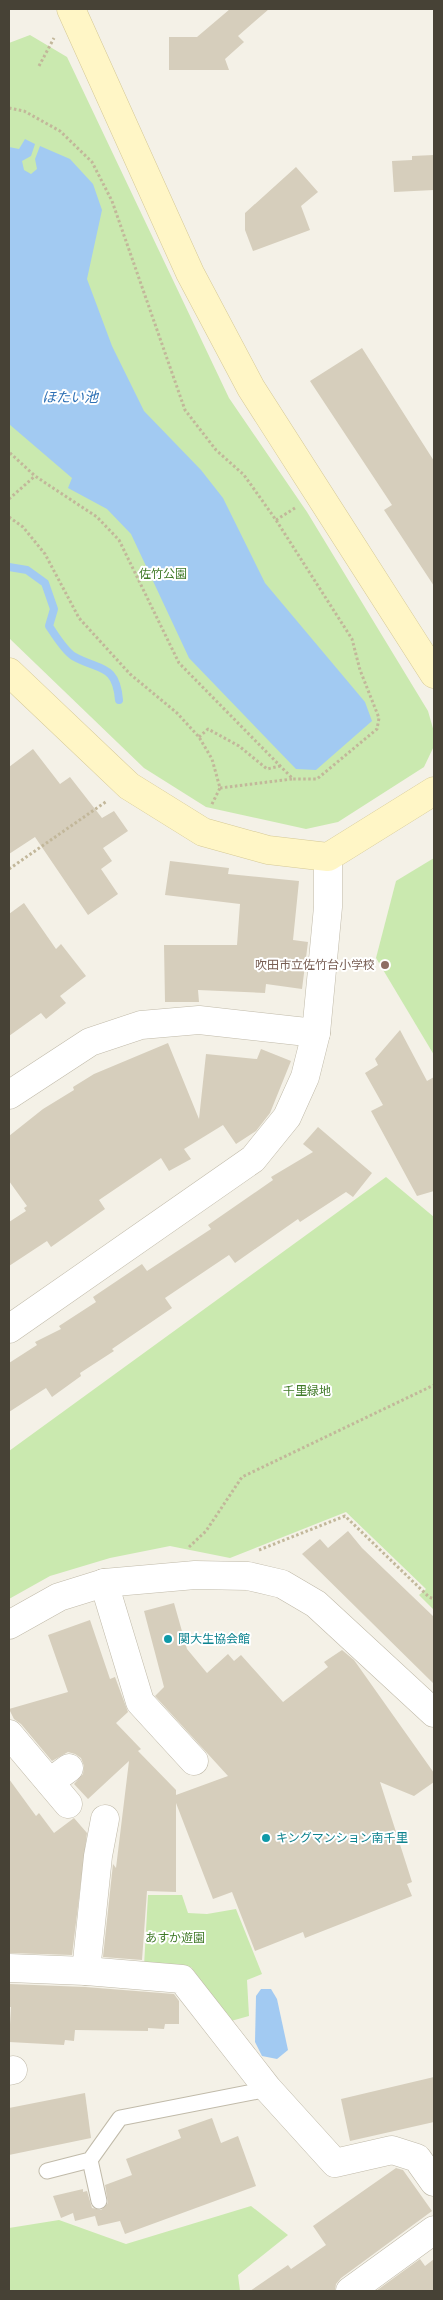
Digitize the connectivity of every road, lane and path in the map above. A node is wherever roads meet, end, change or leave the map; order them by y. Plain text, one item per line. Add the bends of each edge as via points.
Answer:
1 (71, 9) edge
2 (55, 35) dead end
3 (39, 66) dead end
4 (9, 108) edge
5 (9, 452) edge
6 (35, 476) junction
7 (9, 499) edge
8 (298, 506) dead end
9 (9, 517) edge
10 (276, 520) junction
11 (9, 672) edge
12 (434, 674) edge
13 (199, 736) junction
14 (280, 766) junction
15 (293, 779) junction
16 (129, 786) junction
17 (220, 788) junction
18 (434, 791) edge
19 (208, 813) dead end
20 (328, 857) junction
21 (9, 869) edge
22 (316, 1033) junction
23 (9, 1095) edge
24 (9, 1329) edge
25 (434, 1385) edge
26 (185, 1551) dead end
27 (257, 1551) dead end
28 (104, 1583) junction
29 (434, 1599) edge
30 (9, 1625) edge
31 (434, 1713) edge
32 (9, 1734) edge
33 (194, 1760) dead end
34 (68, 1804) dead end
35 (105, 1819) dead end
36 (9, 1968) edge
37 (86, 1971) junction
38 (268, 2088) junction
39 (90, 2160) junction
40 (47, 2171) dead end
41 (434, 2182) edge
42 (99, 2201) dead end
43 (434, 2230) edge
44 (350, 2291) edge

1 - 12 street via 190,273 251,388
2 - 3 path
4 - 10 path via 24,111 60,131 92,162 112,201 185,410 216,450 244,475
5 - 6 path
6 - 7 path
6 - 14 path via 97,517 119,540 179,663
8 - 10 path
9 - 13 path via 45,554 79,618 130,674
10 - 15 path via 352,639 360,670 380,718 377,729 316,780
11 - 16 street
13 - 14 path via 208,729 239,746 267,769
13 - 17 path via 212,759
14 - 15 path
15 - 17 path
16 - 20 street via 203,832 268,850
16 - 21 path
17 - 19 path
18 - 20 street
20 - 22 street via 328,907
22 - 23 street via 199,1020 141,1025 90,1042
22 - 24 street via 305,1077 287,1117 253,1160
25 - 26 path via 242,1477 206,1531
27 - 29 path via 345,1516
28 - 30 street via 59,1597
28 - 31 street via 195,1575 248,1576 282,1584 316,1604
28 - 33 street via 140,1702
32 - 34 street via 59,1775
35 - 37 street
36 - 37 street
37 - 38 street via 182,1979
38 - 39 lane via 120,2118
38 - 41 street via 335,2164 392,2150 417,2158
39 - 40 lane
39 - 42 lane
43 - 44 street

